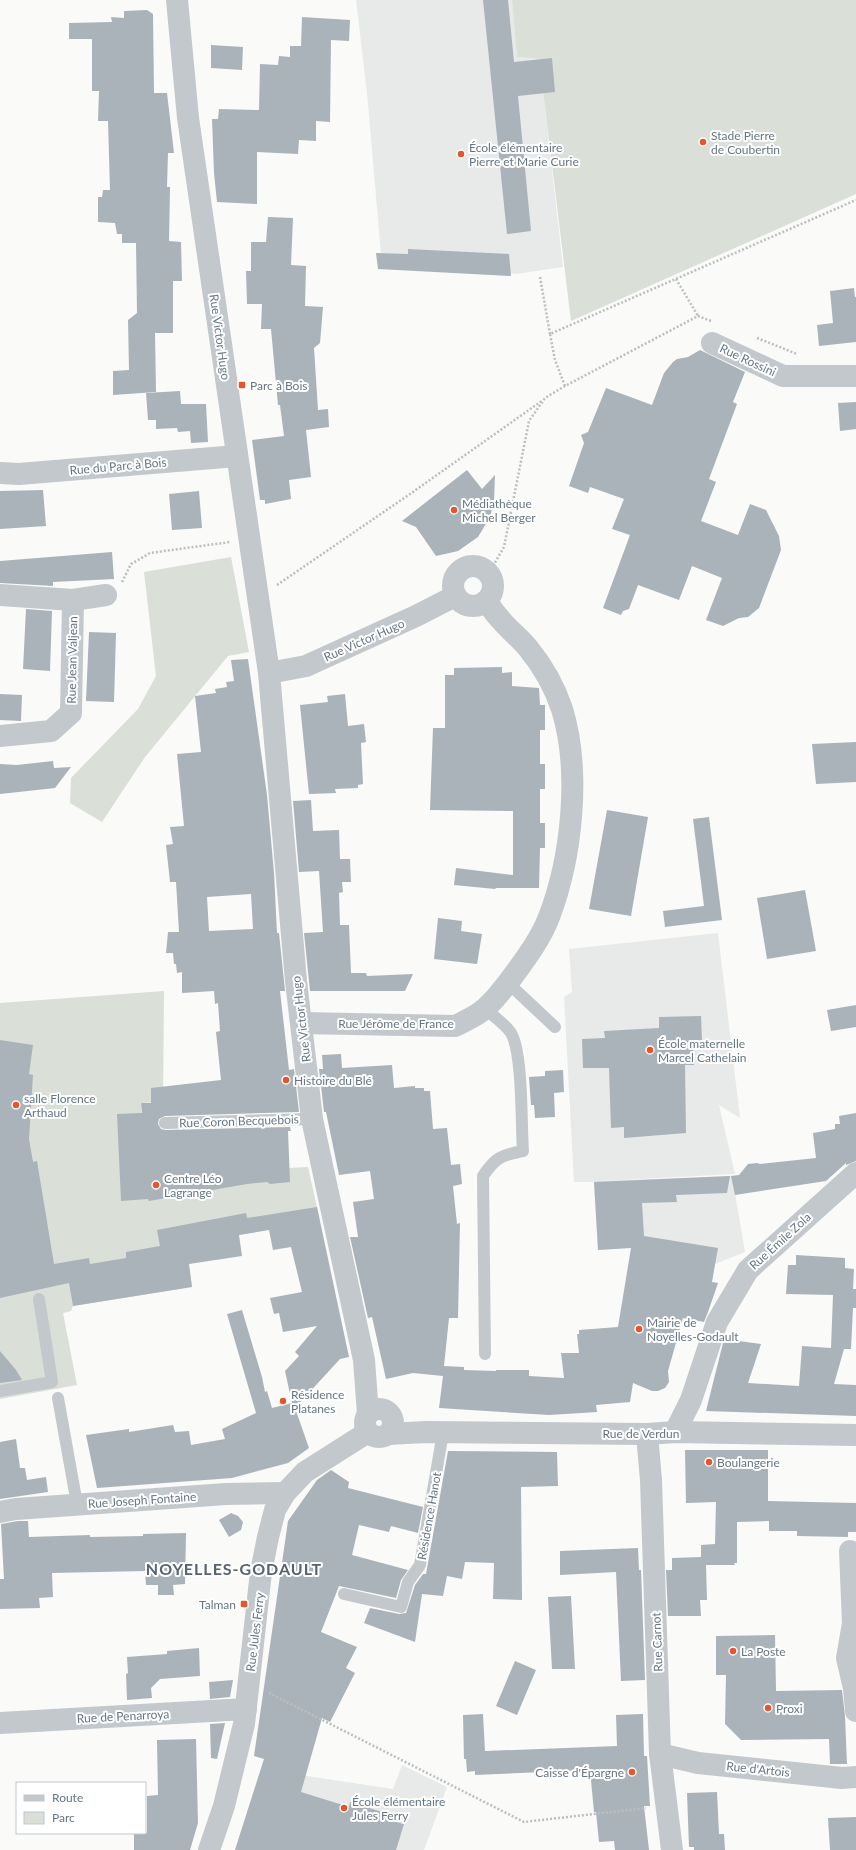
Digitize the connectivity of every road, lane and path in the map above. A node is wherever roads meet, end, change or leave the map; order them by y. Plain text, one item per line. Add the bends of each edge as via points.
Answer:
1 (177, 0) edge
2 (856, 200) edge
3 (540, 277) dead end
4 (676, 279) junction
5 (698, 316) junction
6 (712, 322) dead end
7 (550, 334) junction
8 (755, 338) dead end
9 (712, 343) dead end
10 (808, 376) junction
11 (856, 376) edge
12 (565, 386) junction
13 (545, 398) junction
14 (237, 456) junction
15 (0, 473) edge
16 (248, 539) junction
17 (489, 573) junction
18 (0, 595) edge
19 (106, 595) joint
20 (455, 596) junction
21 (257, 599) junction
22 (73, 600) junction
23 (486, 601) junction
24 (268, 673) junction
25 (0, 736) edge
26 (508, 983) junction
27 (484, 1008) junction
28 (301, 1023) junction
29 (555, 1026) dead end
30 (312, 1118) junction
31 (165, 1123) dead end
32 (856, 1173) edge
33 (39, 1299) dead end
34 (485, 1354) dead end
35 (0, 1391) edge
36 (58, 1398) dead end
37 (380, 1422) junction
38 (675, 1432) junction
39 (434, 1433) junction
40 (648, 1434) junction
41 (856, 1435) edge
42 (285, 1493) junction
43 (77, 1504) junction
44 (0, 1512) edge
45 (850, 1551) dead end
46 (344, 1594) dead end
47 (249, 1682) junction
48 (246, 1709) junction
49 (856, 1710) edge
50 (0, 1723) edge
51 (660, 1754) junction
52 (856, 1777) edge
53 (667, 1806) junction
54 (209, 1850) edge
55 (672, 1850) edge

1 - 14 street, Rue Victor Hugo via 184,87
2 - 4 path
3 - 7 path
4 - 5 path
4 - 7 path
5 - 6 path
5 - 12 path
7 - 12 path via 554,360
8 - 10 path via 805,357
9 - 10 street, Rue Rossini via 782,376
10 - 11 street, Rue Rossini
12 - 13 path
13 - 17 path via 529,421 504,547
13 - 21 path
14 - 15 street, Rue du Parc à Bois via 20,474
14 - 16 street, Rue Victor Hugo
16 - 19 path via 150,553 131,564 121,586
16 - 21 street, Rue Victor Hugo
17 - 20 street via 477,566 462,568 452,583
17 - 23 street via 493,587
18 - 22 street, Rue Jean Valjean
19 - 22 street, Rue Jean Valjean
20 - 23 street via 471,606
20 - 24 street, Rue Victor Hugo via 306,666
21 - 24 street, Rue Victor Hugo
22 - 25 street, Rue Jean Valjean via 71,713 51,731
23 - 26 street, Rue Jérôme de France via 500,620 528,647 548,678 562,708 573,780 563,876 546,924 532,951
24 - 28 street, Rue Victor Hugo
26 - 27 street, Rue Jérôme de France
26 - 29 lane
27 - 28 street, Rue Jérôme de France via 477,1015 454,1026
27 - 34 lane via 511,1033 516,1047 522,1151 505,1154 493,1162 483,1176
28 - 30 street, Rue Victor Hugo
30 - 31 lane, Rue Coron Becquebois
30 - 37 street, Rue Victor Hugo via 364,1360
32 - 38 street, Rue Émile Zola via 748,1270 717,1322 691,1400
33 - 35 lane via 52,1382
36 - 43 lane
37 - 39 street, Rue de Verdun
37 - 42 street, Rue Jules Ferry via 305,1472
38 - 40 street, Rue de Verdun
38 - 41 street, Rue de Verdun
39 - 40 street, Rue de Verdun
39 - 46 lane, Résidence Hanot via 420,1565 408,1582 401,1607
40 - 51 street, Rue Carnot
42 - 43 street, Rue Joseph Fontaine via 226,1494
42 - 47 street, Rue Jules Ferry via 275,1510 268,1537
43 - 44 street, Rue Joseph Fontaine
45 - 49 street via 854,1623 847,1658
47 - 48 street, Rue Jules Ferry
47 - 53 path via 524,1822
48 - 50 street, Rue de Penarroya
48 - 54 street, Rue Jules Ferry via 224,1806
51 - 52 street, Rue d'Artois via 698,1763 842,1778
51 - 53 street, Rue Carnot
53 - 55 street, Rue Carnot

